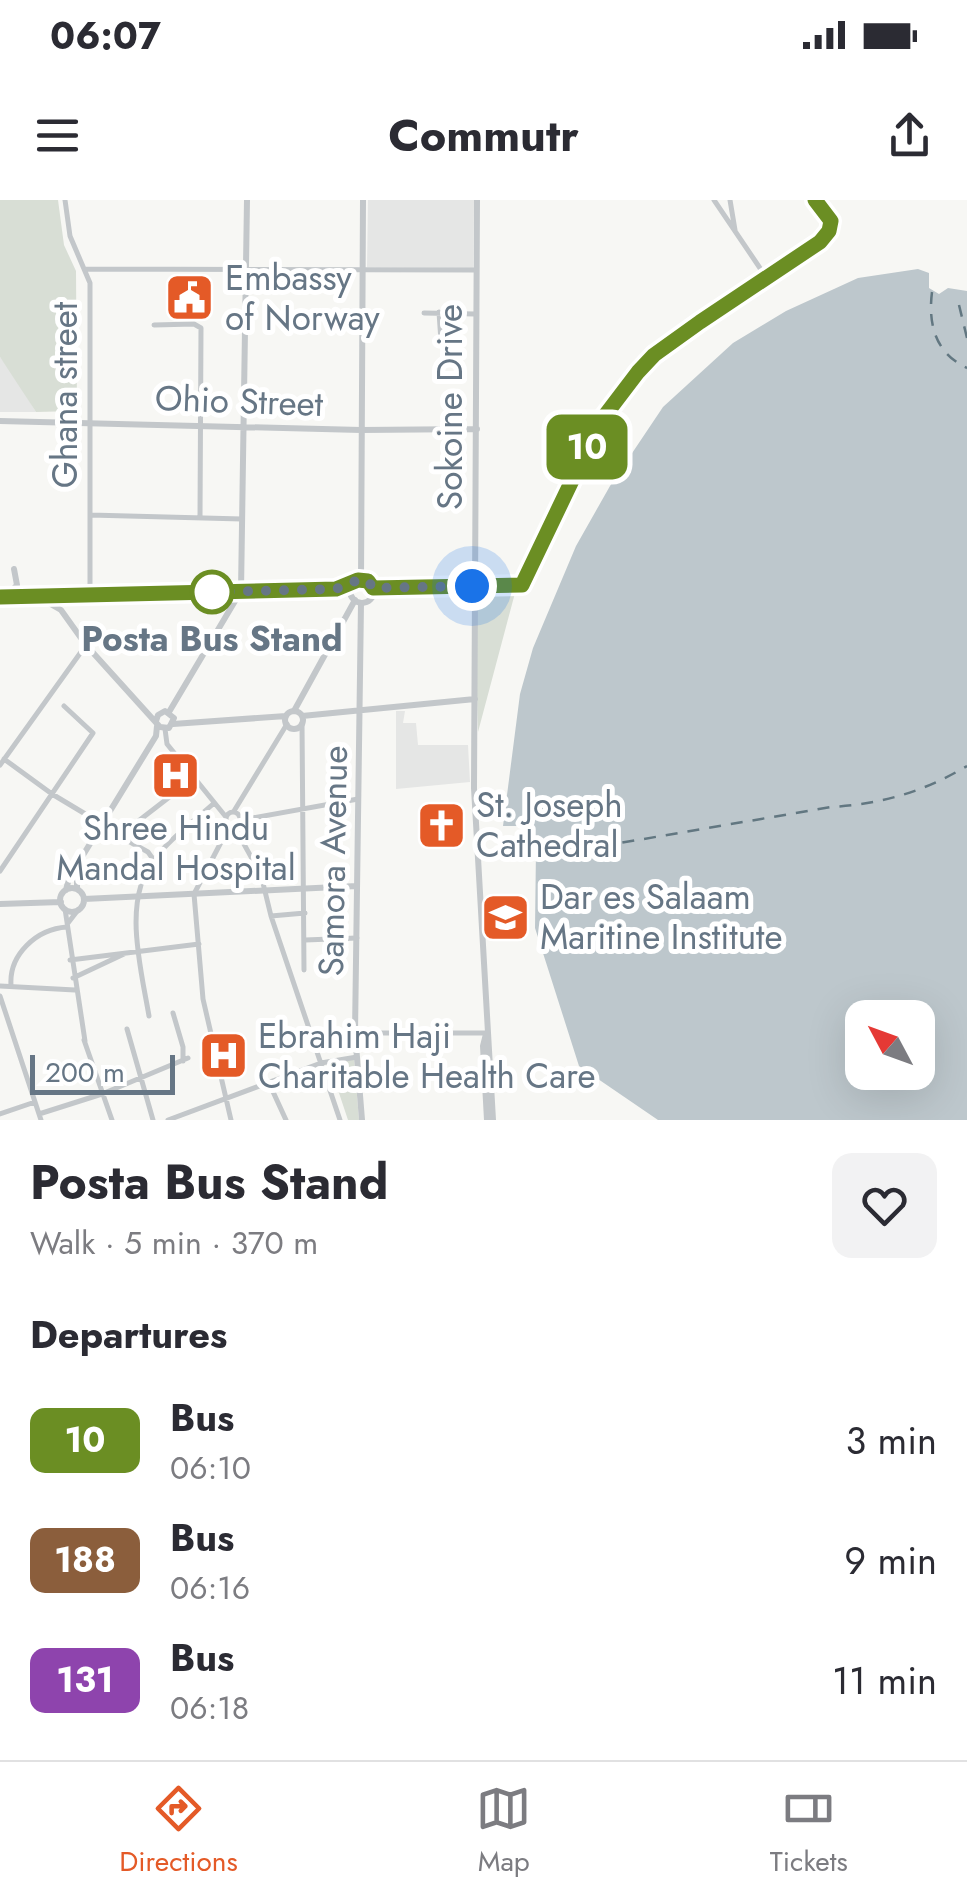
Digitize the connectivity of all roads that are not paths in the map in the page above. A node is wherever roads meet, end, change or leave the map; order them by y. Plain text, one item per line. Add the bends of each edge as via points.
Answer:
1 (65, 200) edge
2 (247, 200) edge
3 (364, 200) edge
4 (476, 200) edge
5 (714, 200) edge
6 (730, 200) edge
7 (735, 233) junction
8 (84, 269) junction
9 (246, 270) junction
10 (476, 270) junction
11 (363, 272) junction
12 (766, 278) dead end
13 (440, 312) junction
14 (424, 313) dead end
15 (476, 314) junction
16 (154, 324) dead end
17 (441, 342) dead end
18 (0, 421) edge
19 (90, 424) junction
20 (200, 424) junction
21 (244, 425) junction
22 (477, 429) junction
23 (361, 430) junction
24 (90, 516) junction
25 (200, 518) junction
26 (242, 519) junction
27 (14, 569) dead end
28 (357, 582) junction
29 (522, 585) dead end
30 (472, 586) junction
31 (373, 588) junction
32 (241, 593) junction
33 (90, 594) junction
34 (43, 598) junction
35 (2, 599) edge
36 (355, 599) junction
37 (69, 600) junction
38 (61, 610) junction
39 (86, 644) junction
40 (475, 699) junction
41 (64, 706) dead end
42 (360, 712) junction
43 (300, 717) junction
44 (286, 720) junction
45 (162, 724) junction
46 (2, 762) edge
47 (194, 778) junction
48 (52, 794) junction
49 (358, 799) junction
50 (213, 804) junction
51 (301, 807) junction
52 (234, 811) junction
53 (226, 817) junction
54 (241, 820) junction
55 (103, 824) junction
56 (232, 826) junction
57 (153, 859) junction
58 (0, 871) edge
59 (358, 886) junction
60 (77, 889) junction
61 (304, 889) junction
62 (66, 890) junction
63 (263, 890) junction
64 (194, 894) junction
65 (137, 896) junction
66 (84, 899) junction
67 (0, 904) edge
68 (62, 906) junction
69 (78, 910) junction
70 (305, 913) junction
71 (271, 916) junction
72 (67, 925) junction
73 (358, 938) junction
74 (304, 940) junction
75 (199, 944) junction
76 (139, 951) junction
77 (126, 952) junction
78 (14, 960) junction
79 (70, 960) junction
80 (0, 962) edge
81 (304, 970) dead end
82 (73, 978) junction
83 (0, 986) edge
84 (10, 986) junction
85 (75, 990) junction
86 (0, 996) edge
87 (173, 1013) dead end
88 (149, 1016) dead end
89 (127, 1029) dead end
90 (356, 1033) junction
91 (486, 1033) junction
92 (357, 1057) junction
93 (321, 1063) junction
94 (141, 1077) junction
95 (269, 1083) junction
96 (102, 1094) junction
97 (226, 1099) junction
98 (36, 1102) junction
99 (0, 1114) edge
100 (40, 1117) edge
101 (112, 1120) edge
102 (153, 1120) edge
103 (168, 1120) edge
104 (231, 1120) edge
105 (286, 1120) edge
106 (340, 1120) edge
107 (362, 1120) edge
108 (490, 1120) edge

1 - 8 street, Ghana street
2 - 9 street
3 - 11 street
4 - 10 street, Sokoine Drive
5 - 7 street
6 - 7 street
7 - 12 street
8 - 9 street
8 - 19 street, Ghana street via 90,283
9 - 11 street
9 - 21 street
10 - 11 street
10 - 15 street, Sokoine Drive
11 - 23 street
13 - 14 street
13 - 15 street
13 - 17 street
15 - 22 street, Sokoine Drive
16 - 20 street via 201,328
18 - 19 street, Ohio Street
19 - 20 street, Ohio Street
19 - 24 street, Ghana street
20 - 21 street, Ohio Street
20 - 25 street
21 - 23 street, Ohio Street
21 - 26 street
22 - 23 street, Ohio Street
22 - 30 street, Sokoine Drive
23 - 28 street
24 - 25 street
24 - 33 street, Ghana street
25 - 26 street
26 - 32 street
27 - 35 street via 17,586
28 - 31 street
28 - 32 street
28 - 36 street
29 - 30 street
30 - 31 street
30 - 40 street, Sokoine Drive
31 - 36 street via 372,598
32 - 33 street
32 - 36 street
32 - 37 street
32 - 45 street
33 - 34 street
34 - 35 street
34 - 37 street
34 - 38 street
36 - 42 street, Samora Avenue
36 - 43 street
37 - 38 street
38 - 39 street
39 - 45 street
39 - 46 street
40 - 42 street
40 - 91 street, Sokoine Drive
41 - 48 street via 93,733
42 - 43 street
42 - 49 street, Samora Avenue
43 - 44 street
43 - 44 street via 296,728
43 - 51 street
44 - 45 street
44 - 52 street
45 - 47 street via 168,744
45 - 55 street
46 - 48 street
47 - 50 street
47 - 57 street via 128,829 130,842
48 - 55 street
48 - 58 street
49 - 51 street
49 - 59 street, Samora Avenue
50 - 53 street
50 - 57 street
51 - 54 street
51 - 61 street
52 - 53 street
52 - 54 street
53 - 56 street
54 - 56 street
55 - 60 street via 76,874
55 - 62 street
56 - 63 street
56 - 64 street
57 - 65 street
59 - 61 street
59 - 73 street, Samora Avenue
60 - 62 street
60 - 66 street
61 - 63 street
61 - 70 street
62 - 68 street
63 - 64 street
63 - 71 street
64 - 65 street
64 - 75 street
65 - 66 street
65 - 76 street
66 - 69 street
67 - 68 street
68 - 69 street
68 - 72 street
69 - 72 street
70 - 71 street
70 - 74 street
71 - 93 street
72 - 78 street
72 - 79 street
73 - 74 street
73 - 90 street, Samora Avenue
74 - 81 street
75 - 76 street
75 - 97 street via 204,1002
76 - 77 street
76 - 88 street
77 - 79 street
77 - 82 street
78 - 80 street
78 - 84 street
79 - 82 street
82 - 85 street
83 - 84 street
84 - 85 street
85 - 96 street
86 - 98 street
87 - 94 street via 185,1059
89 - 94 street
90 - 91 street
90 - 92 street, Samora Avenue
91 - 108 street, Sokoine Drive
92 - 93 street
92 - 107 street, Samora Avenue
93 - 95 street
93 - 106 street
94 - 96 street
94 - 102 street
95 - 97 street
95 - 105 street
96 - 100 street
96 - 101 street
97 - 103 street
97 - 104 street
98 - 99 street
98 - 100 street

